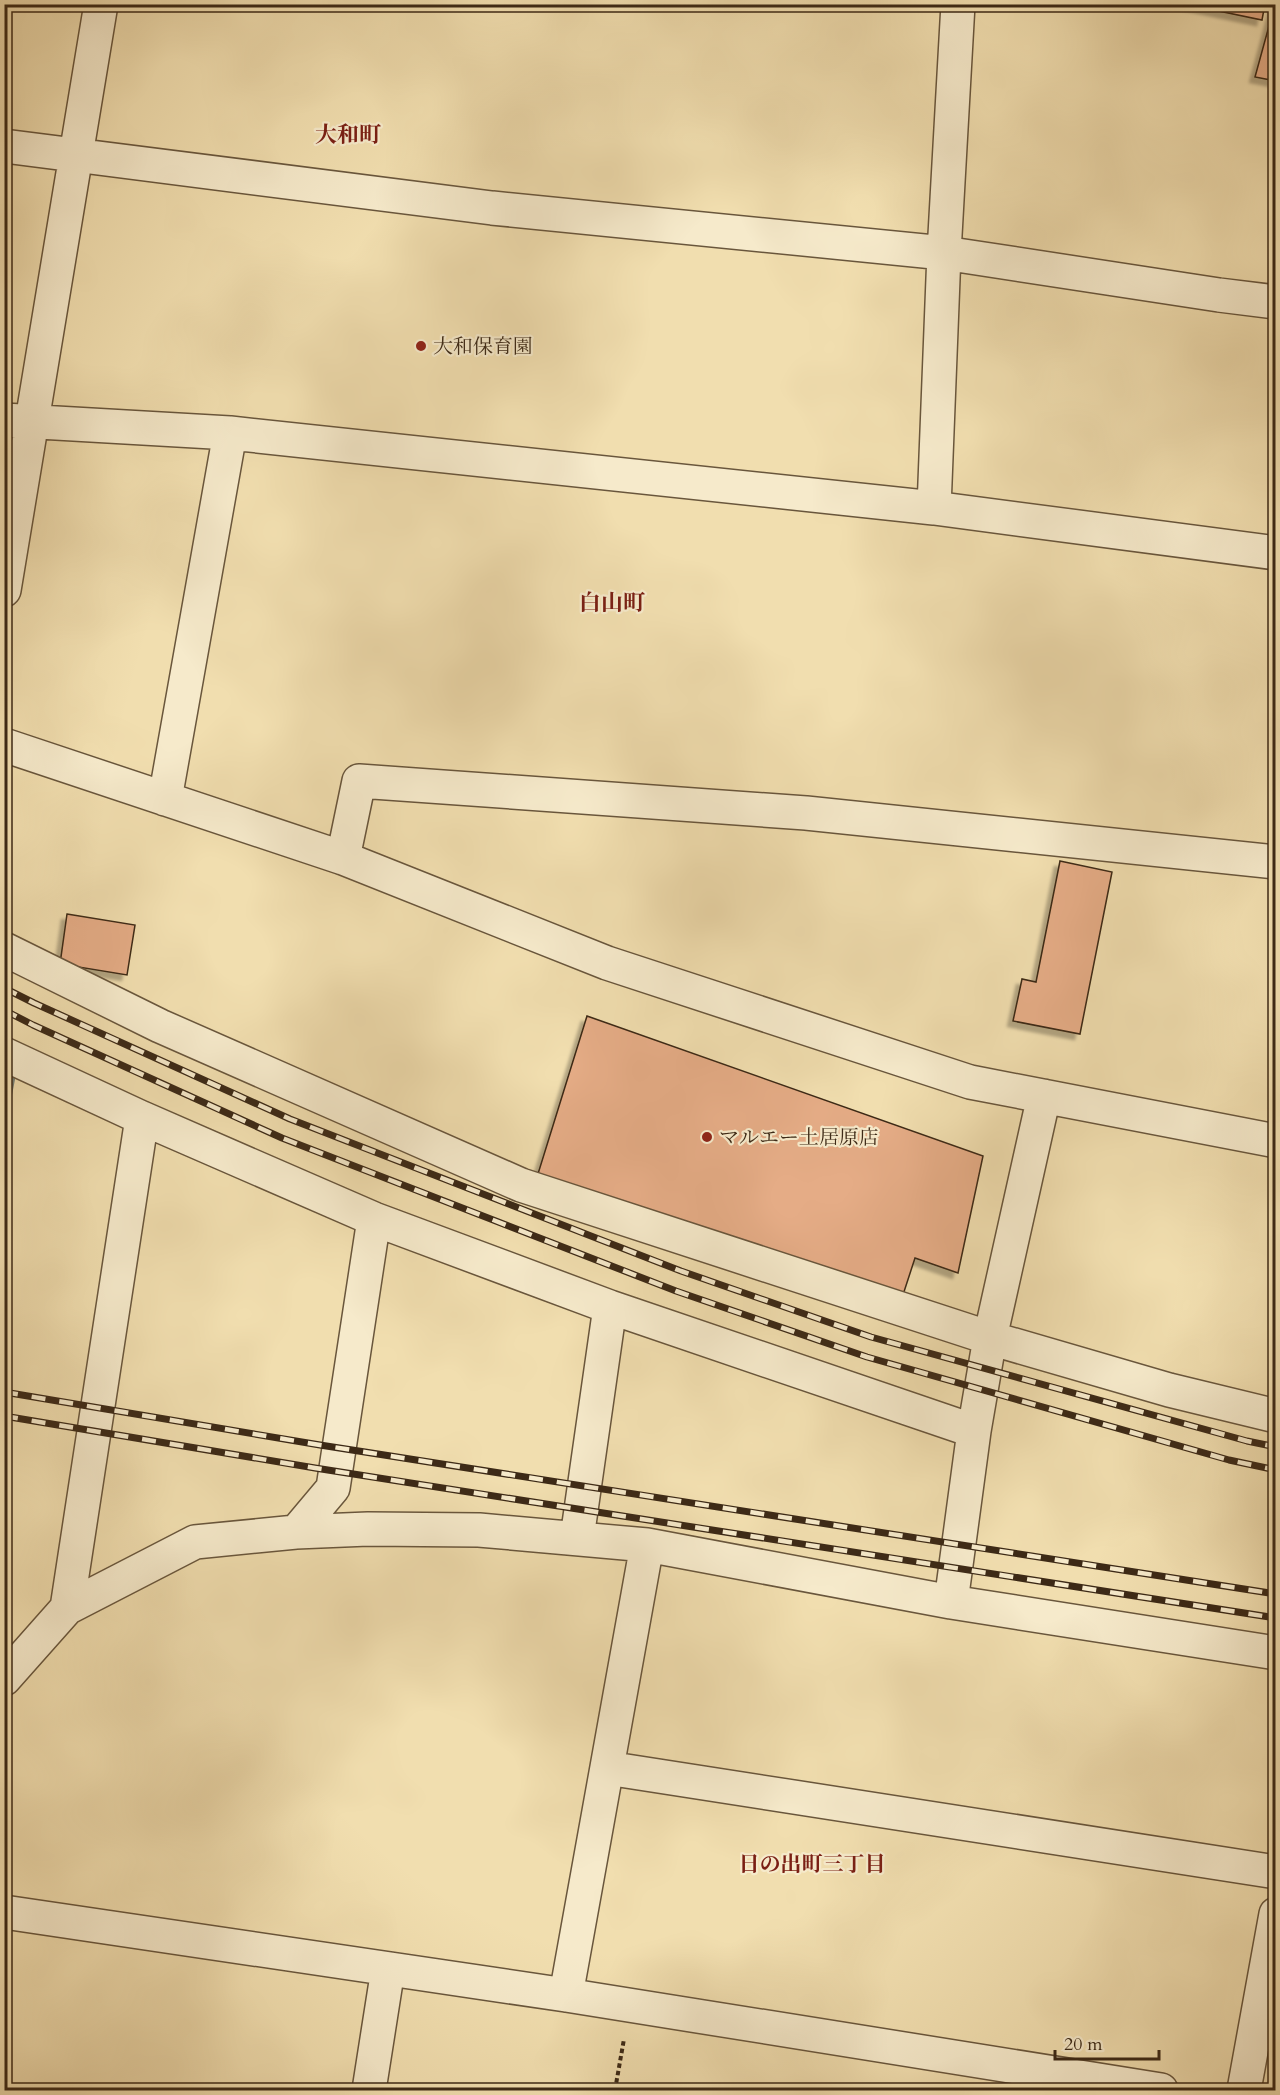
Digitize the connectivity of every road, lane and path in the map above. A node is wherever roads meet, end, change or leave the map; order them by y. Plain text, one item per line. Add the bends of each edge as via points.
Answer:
1 (101, 4) edge
2 (958, 4) edge
3 (4, 146) edge
4 (77, 154) junction
5 (944, 253) junction
6 (1275, 302) edge
7 (19, 421) edge
8 (230, 433) junction
9 (934, 508) junction
10 (1275, 553) edge
11 (4, 590) edge
12 (4, 745) edge
13 (165, 799) junction
14 (343, 858) junction
15 (1275, 862) edge
16 (4, 949) edge
17 (4, 1054) edge
18 (1044, 1096) junction
19 (142, 1118) junction
20 (1275, 1141) edge
21 (374, 1219) junction
22 (610, 1307) junction
23 (990, 1338) junction
24 (1275, 1416) edge
25 (974, 1431) junction
26 (297, 1532) junction
27 (577, 1538) junction
28 (647, 1545) junction
29 (951, 1602) junction
30 (67, 1608) junction
31 (1275, 1653) edge
32 (4, 1679) edge
33 (607, 1768) junction
34 (1275, 1872) edge
35 (4, 1912) edge
36 (1275, 1914) edge
37 (388, 1969) junction
38 (566, 1995) junction
39 (631, 2006) junction
40 (369, 2091) edge
41 (615, 2091) edge
42 (1161, 2091) edge
43 (1245, 2091) edge

1 - 4 street
2 - 5 street
3 - 4 street
4 - 5 street via 492,208
4 - 7 street
5 - 6 street
5 - 9 street
7 - 8 street
7 - 11 street
8 - 9 street
8 - 13 street
9 - 10 street
12 - 13 street
13 - 14 street
14 - 15 street via 359,781 806,813
14 - 18 street via 608,963 970,1082
16 - 23 street via 160,1026 521,1185
17 - 19 street
18 - 20 street
18 - 23 street
19 - 21 street
19 - 30 street
21 - 22 street
21 - 26 street via 333,1488
22 - 25 street
22 - 27 street
23 - 24 street
23 - 25 street
25 - 29 street
26 - 27 street via 479,1530
26 - 30 street via 195,1542
27 - 28 street
28 - 29 street
28 - 33 street
29 - 31 street
30 - 32 street
33 - 34 street
33 - 38 street
35 - 37 street
36 - 43 street
37 - 38 street
37 - 40 street
38 - 39 street
39 - 41 path
39 - 42 street

